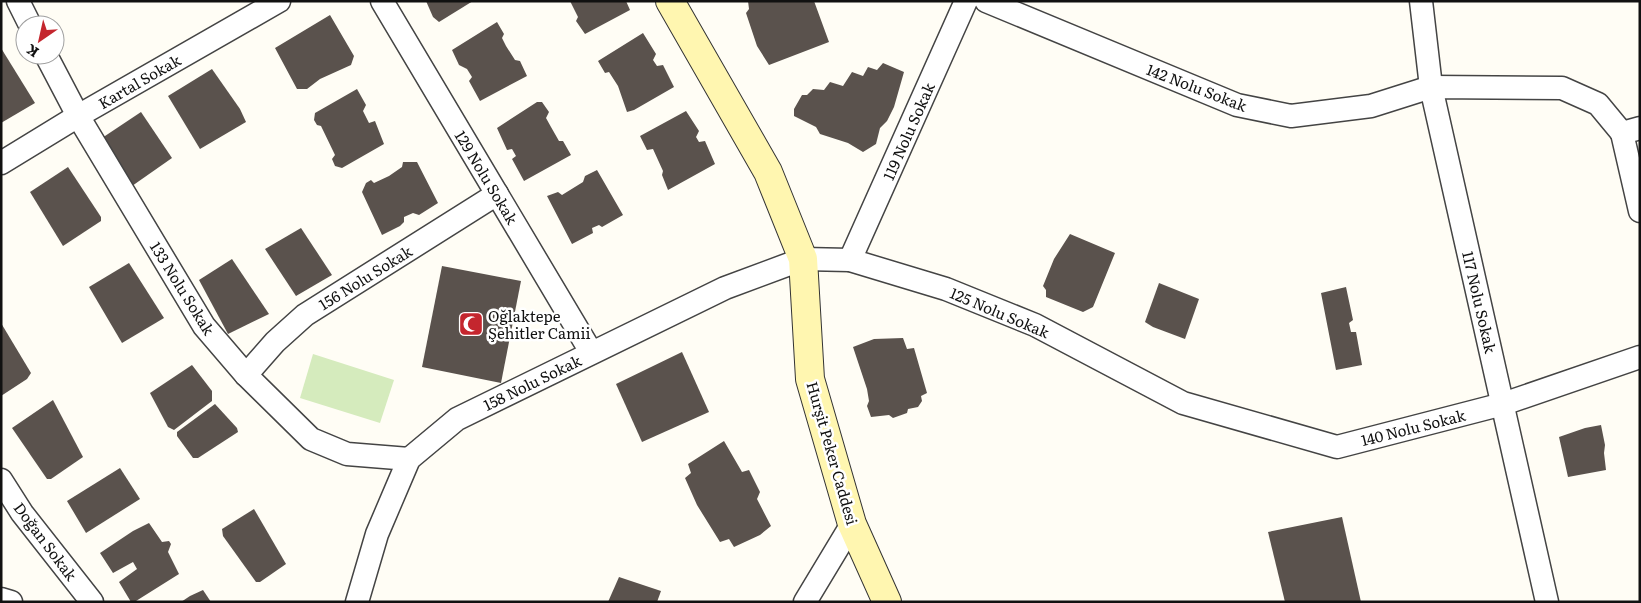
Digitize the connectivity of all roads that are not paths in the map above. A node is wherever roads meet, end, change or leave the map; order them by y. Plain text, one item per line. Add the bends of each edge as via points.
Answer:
1 (18, 1) edge
2 (279, 1) edge
3 (382, 1) edge
4 (670, 1) edge
5 (966, 1) edge
6 (986, 1) edge
7 (1421, 1) edge
8 (25, 15) edge
9 (51, 65) edge
10 (1431, 87) junction
11 (78, 116) junction
12 (1631, 130) edge
13 (1, 163) edge
14 (497, 194) junction
15 (1640, 211) edge
16 (803, 259) junction
17 (850, 260) junction
18 (592, 352) junction
19 (1640, 357) edge
20 (246, 375) junction
21 (1183, 404) joint
22 (1503, 404) junction
23 (409, 460) junction
24 (1, 480) edge
25 (852, 524) junction
26 (1, 599) edge
27 (10, 602) edge
28 (92, 602) edge
29 (357, 602) edge
30 (805, 602) edge
31 (887, 602) edge
32 (1547, 602) edge

1 - 8 street
2 - 11 street, Kartal Sokak
3 - 14 street, 129 Nolu Sokak
4 - 16 street, Hurşit Peker Caddesi via 768,172
5 - 17 street, 119 Nolu Sokak
6 - 10 street, 142 Nolu Sokak via 1237,105 1291,116 1371,106
7 - 10 street, 117 Nolu Sokak
9 - 11 street, 133 Nolu Sokak
10 - 12 street, 142 Nolu Sokak via 1562,88 1598,104
10 - 22 street, 117 Nolu Sokak
11 - 13 street, Kartal Sokak
11 - 20 street, 133 Nolu Sokak via 204,326
12 - 15 street
14 - 18 street, 129 Nolu Sokak
14 - 20 street, 156 Nolu Sokak via 305,315
16 - 17 street, 125 Nolu Sokak
16 - 18 street, 158 Nolu Sokak via 725,288
16 - 25 street, Hurşit Peker Caddesi via 810,380
17 - 21 street, 125 Nolu Sokak via 946,289 1035,325
18 - 23 street, 158 Nolu Sokak via 456,419
19 - 22 street, 140 Nolu Sokak
20 - 23 street, 133 Nolu Sokak via 311,439 347,454
21 - 22 street, 140 Nolu Sokak via 1337,447
22 - 32 street, 117 Nolu Sokak
23 - 29 street, 158 Nolu Sokak via 377,534
24 - 28 street, Doğan Sokak via 22,513
25 - 30 street
25 - 31 street, Hurşit Peker Caddesi
26 - 27 street

